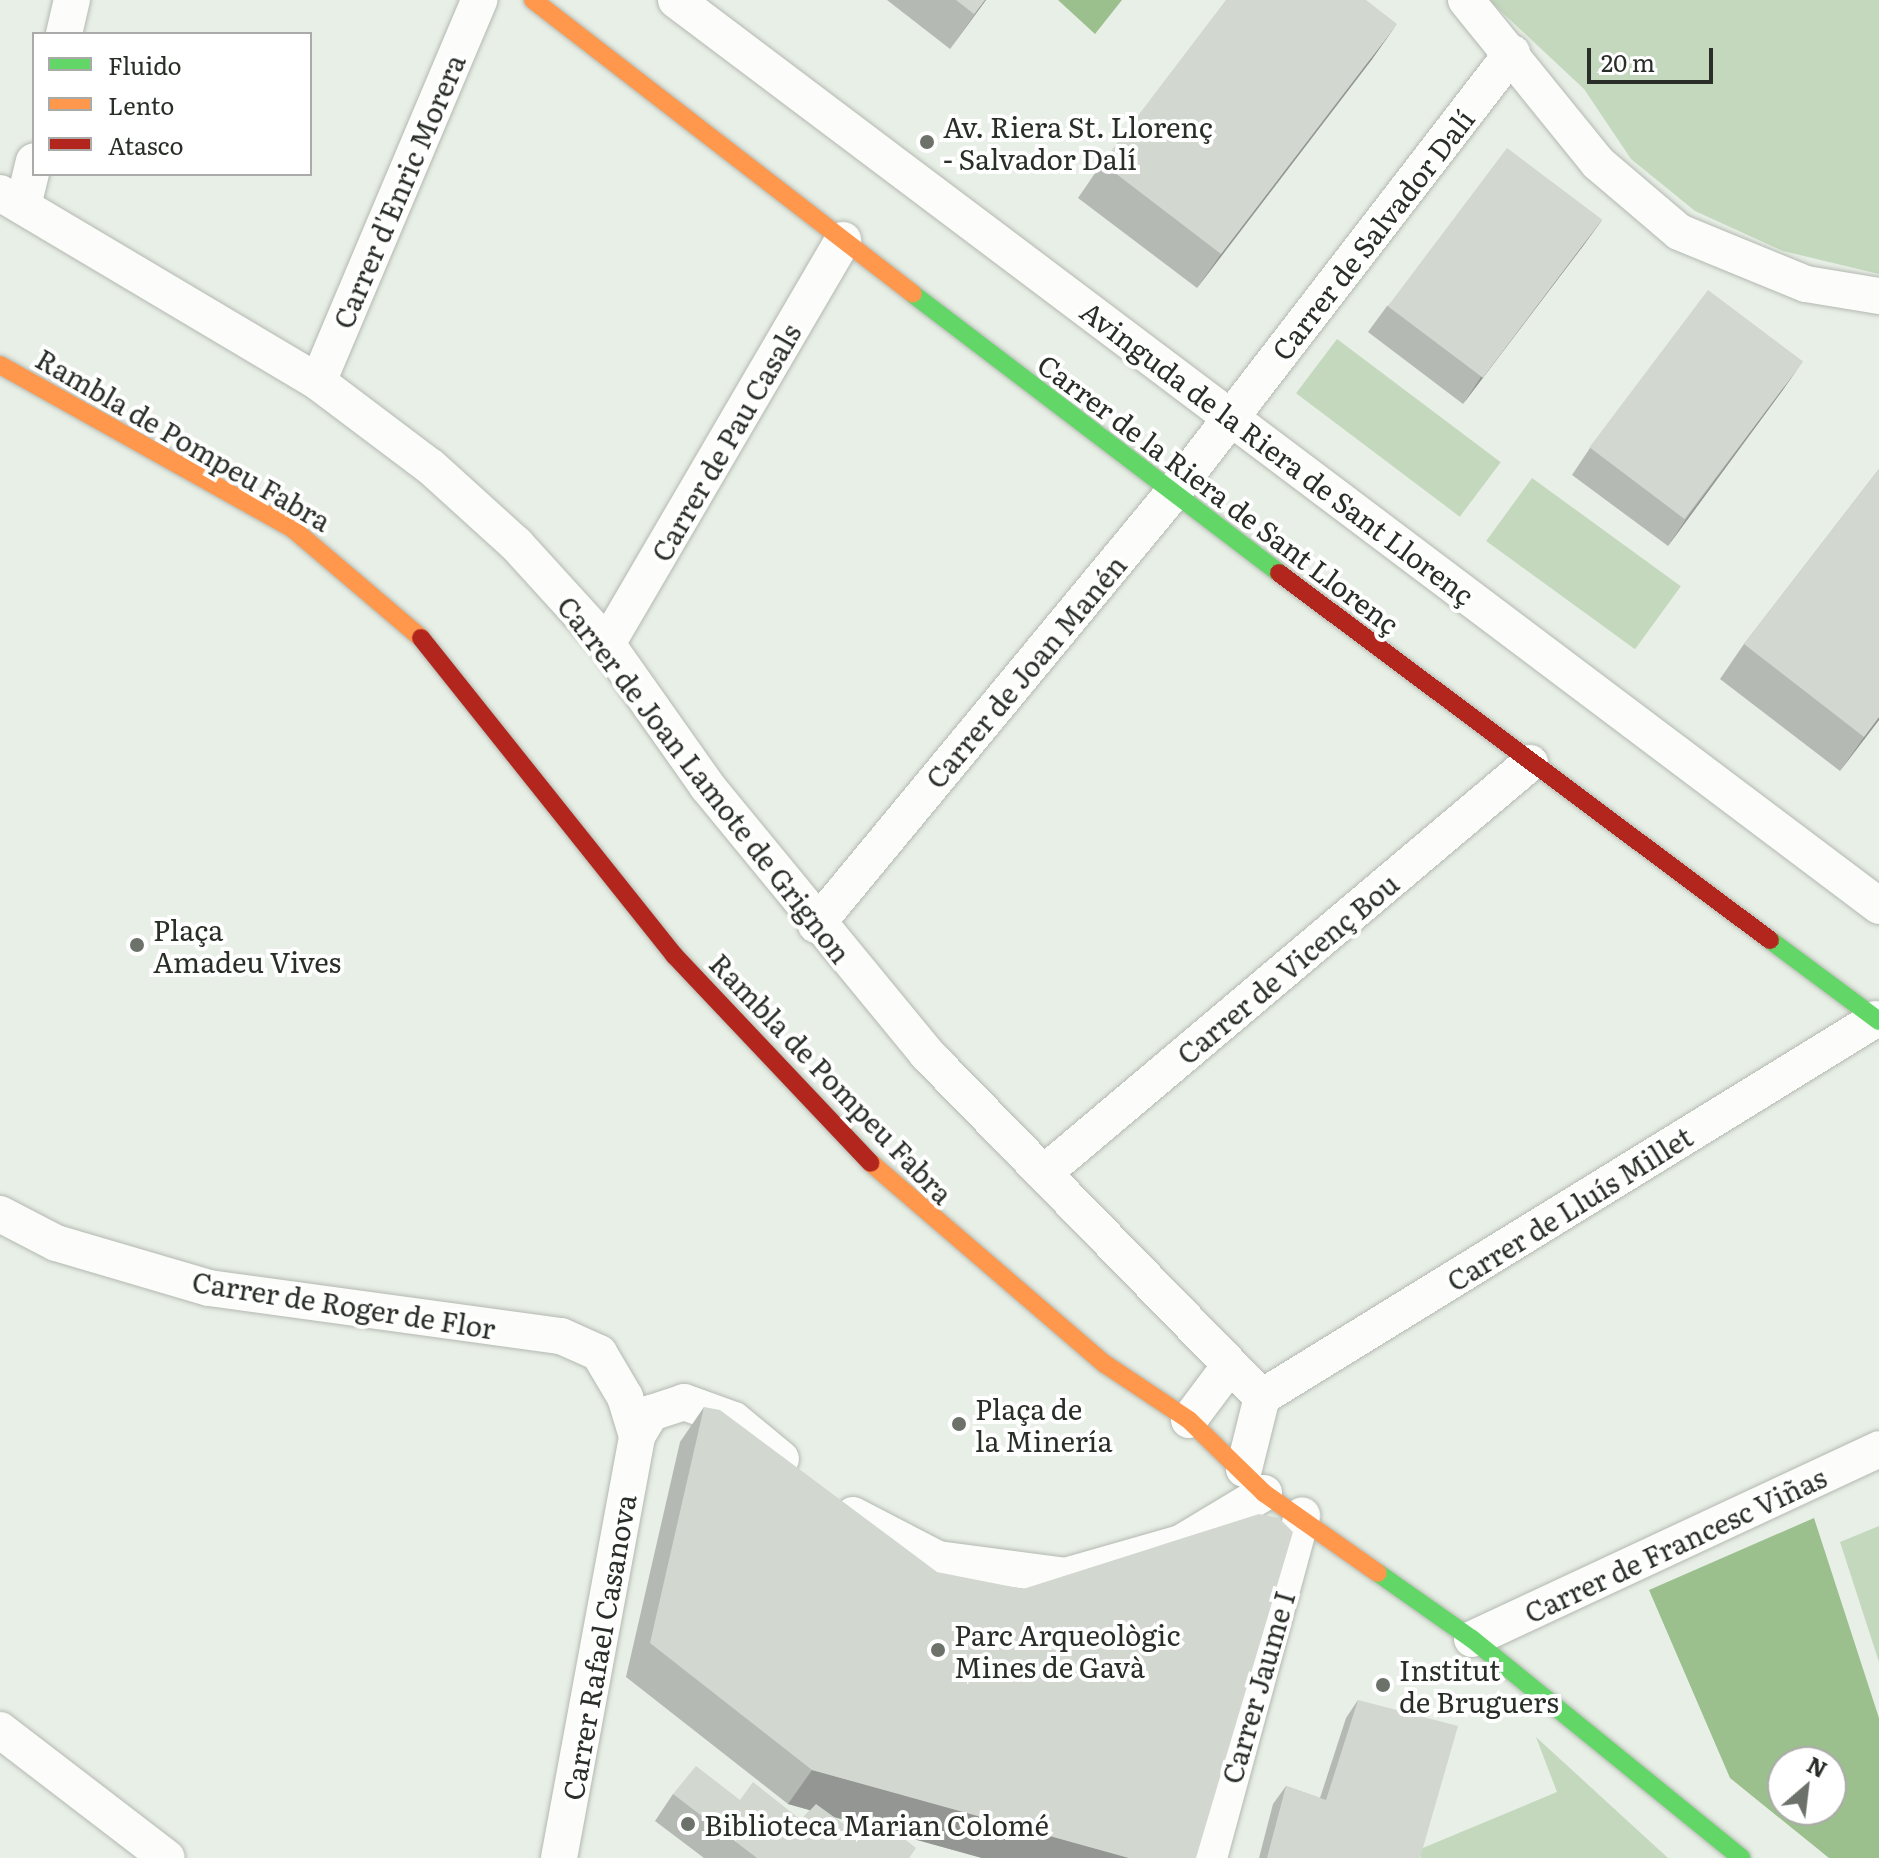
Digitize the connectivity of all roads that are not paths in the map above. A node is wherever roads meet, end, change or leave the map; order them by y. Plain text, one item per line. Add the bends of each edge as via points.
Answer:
1 (72, 0) edge
2 (479, 0) edge
3 (533, 0) edge
4 (1466, 0) edge
5 (684, 3) edge
6 (64, 32) edge
7 (1512, 53) junction
8 (32, 165) edge
9 (12, 200) edge
10 (843, 240) junction
11 (1879, 296) edge
12 (0, 365) edge
13 (318, 382) junction
14 (1232, 415) junction
15 (1172, 494) junction
16 (607, 644) junction
17 (1530, 763) junction
18 (1879, 906) edge
19 (816, 925) junction
20 (1878, 1020) edge
21 (1044, 1173) junction
22 (0, 1214) edge
23 (1228, 1368) junction
24 (1262, 1397) junction
25 (1189, 1420) junction
26 (637, 1436) junction
27 (1879, 1449) edge
28 (1254, 1481) junction
29 (1302, 1515) junction
30 (1472, 1639) junction
31 (4, 1743) edge
32 (167, 1858) edge
33 (559, 1858) edge
34 (1209, 1858) edge
35 (1741, 1858) edge

1 - 6 street
2 - 13 street, Carrer d'Enric Morera
3 - 10 street, Carrer de la Riera de Sant Llorenç
4 - 7 street
5 - 14 street, Avinguda de la Riera de Sant Llorenç
7 - 11 street via 1598,163 1679,232 1806,284
7 - 14 street, Carrer de Salvador Dalí
8 - 9 street
9 - 13 street, Carrer de Joan Lamote de Grignon
10 - 15 street, Carrer de la Riera de Sant Llorenç
10 - 16 street, Carrer de Pau Casals
12 - 25 street, Rambla de Pompeu Fabra via 293,529 409,623 674,955 906,1200 1105,1364
13 - 16 street, Carrer de Joan Lamote de Grignon via 495,525
14 - 15 street, Carrer de Joan Manén
14 - 18 street, Avinguda de la Riera de Sant Llorenç
15 - 17 street, Carrer de la Riera de Sant Llorenç
15 - 19 street, Carrer de Joan Manén
16 - 19 street, Carrer de Joan Lamote de Grignon
17 - 20 street, Carrer de la Riera de Sant Llorenç
17 - 21 street, Carrer de Vicenç Bou
19 - 21 street, Carrer de Joan Lamote de Grignon via 927,1054
20 - 24 street, Carrer de Lluís Millet
21 - 23 street, Carrer de Joan Lamote de Grignon
22 - 26 street, Carrer de Roger de Flor via 56,1243 209,1288 561,1336 599,1353 625,1397
23 - 24 street, Carrer de Joan Lamote de Grignon
23 - 25 street
24 - 28 street
25 - 28 street, Rambla de Pompeu Fabra
26 - 28 street via 651,1413 684,1402 711,1407 876,1532 938,1559 1065,1576 1181,1543
26 - 33 street, Carrer Rafael Casanova
27 - 30 street, Carrer de Francesc Viñas
28 - 29 street, Rambla de Pompeu Fabra
29 - 30 street, Rambla de Pompeu Fabra
29 - 34 street, Carrer Jaume I
30 - 35 street, Rambla de Pompeu Fabra
31 - 32 street

